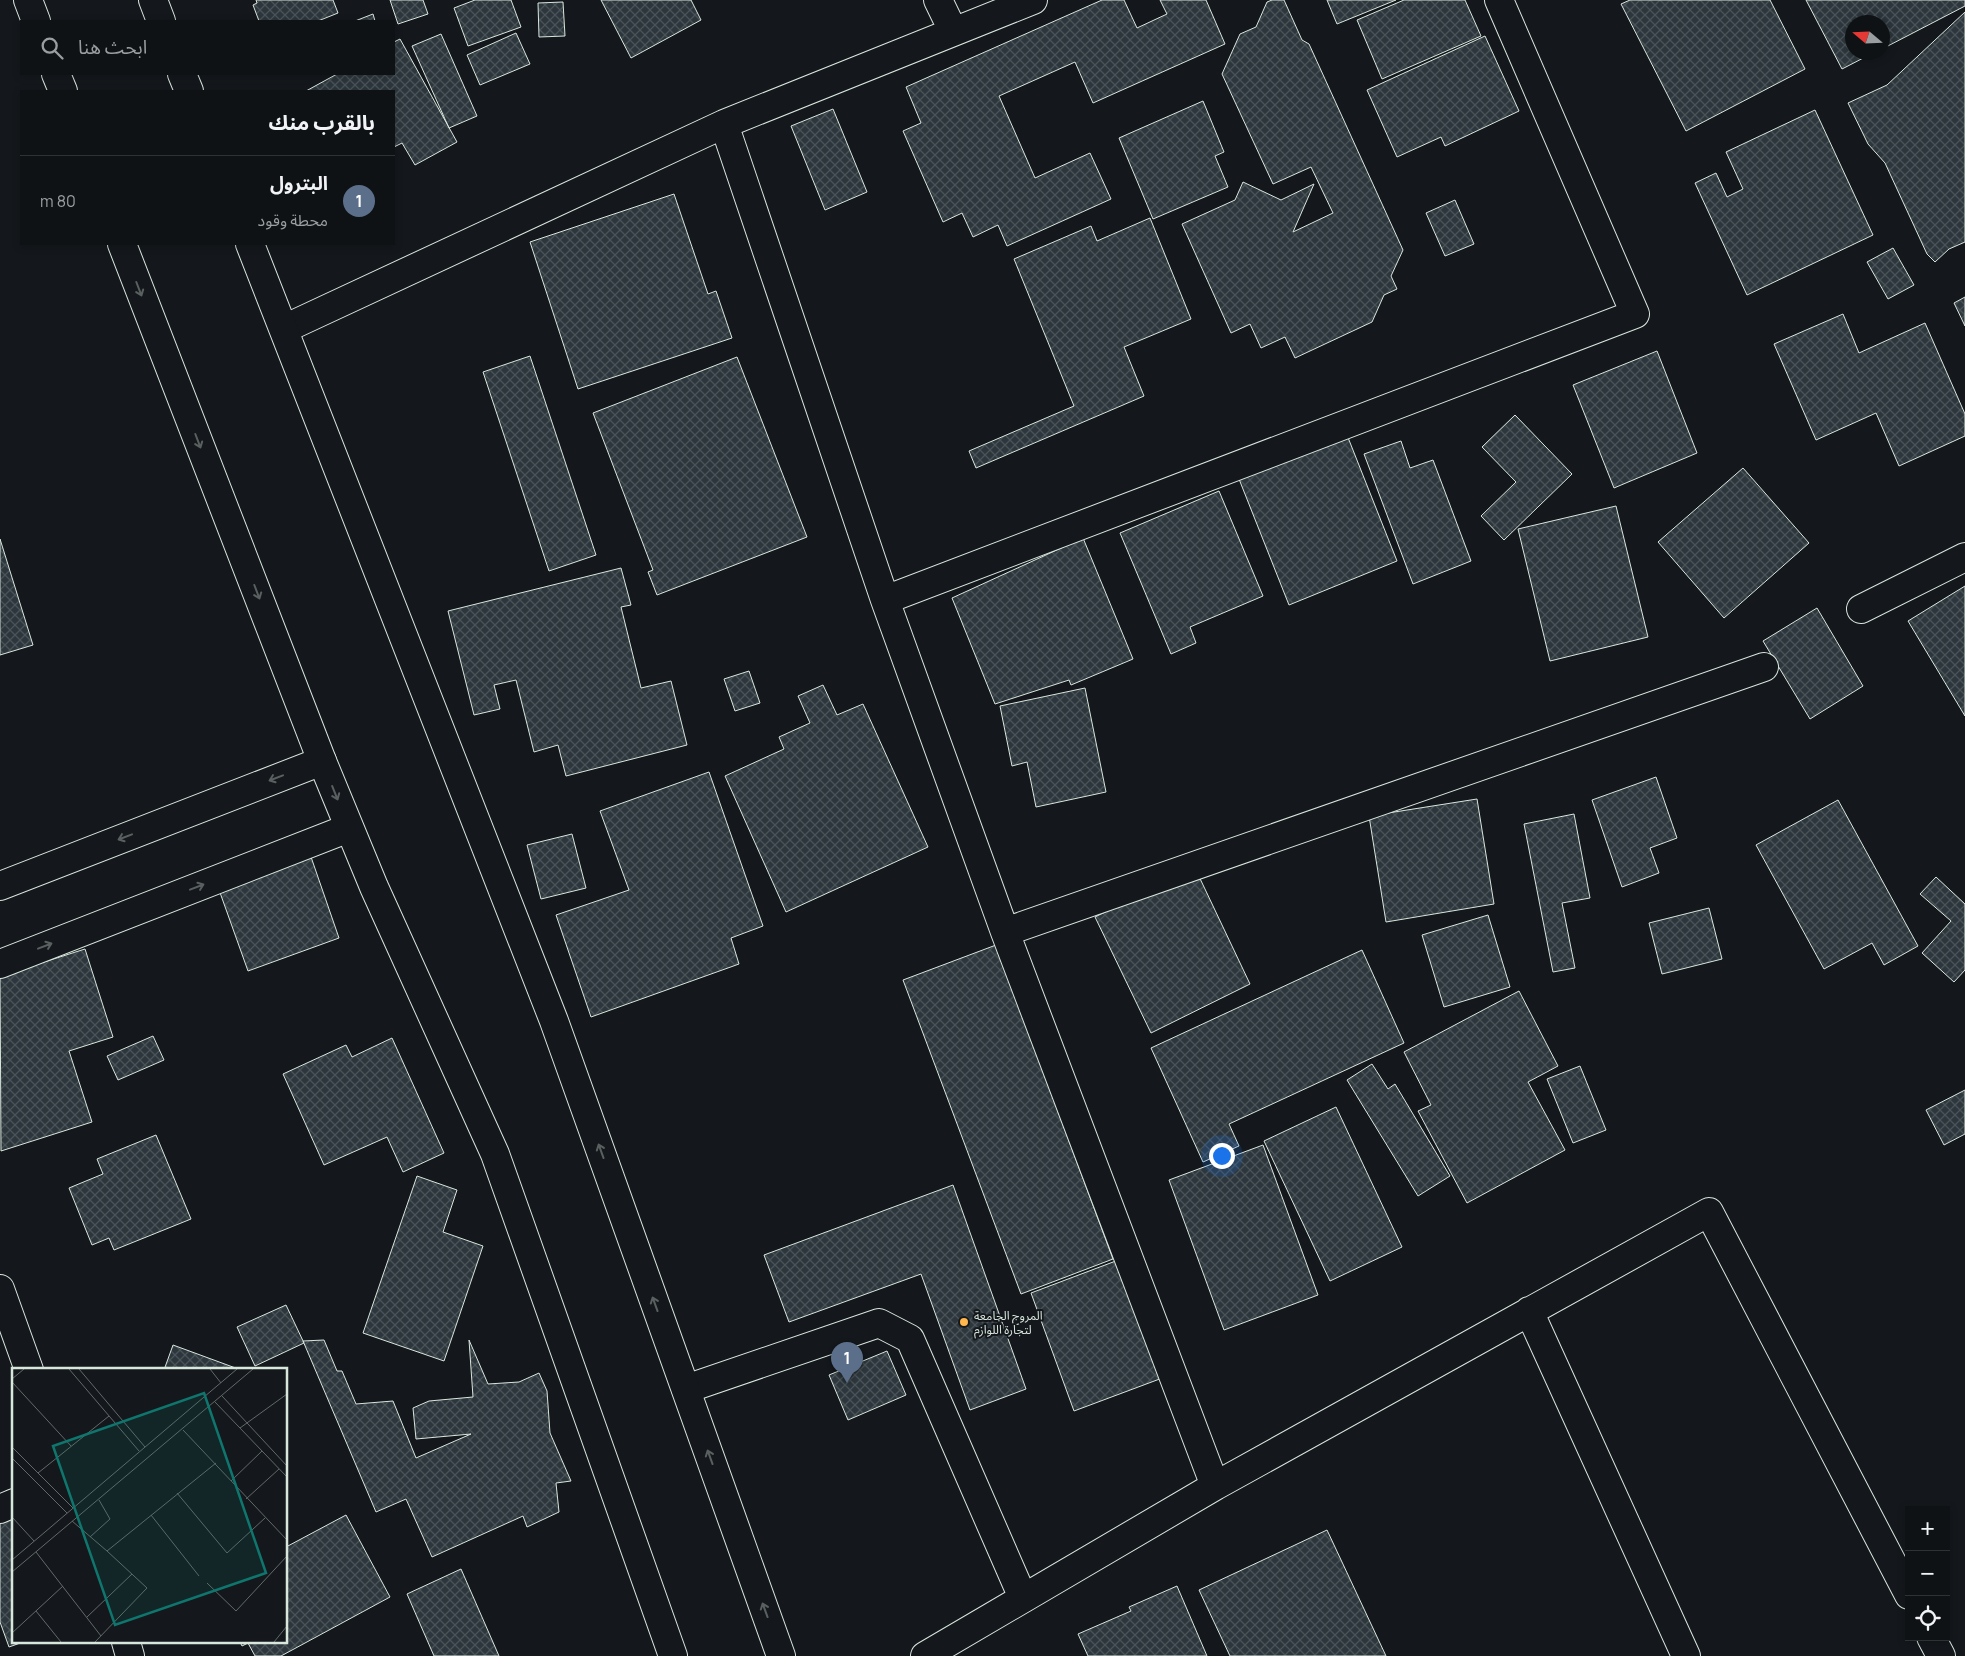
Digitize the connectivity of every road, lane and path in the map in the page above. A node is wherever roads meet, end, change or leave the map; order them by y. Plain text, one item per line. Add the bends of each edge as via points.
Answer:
1 (28, 0) edge
2 (153, 0) edge
3 (938, 0) edge
4 (1033, 0) edge
5 (1499, 0) edge
6 (36, 20) edge
7 (162, 20) edge
8 (953, 31) junction
9 (56, 75) edge
10 (182, 75) edge
11 (63, 90) edge
12 (189, 90) edge
13 (724, 124) junction
14 (122, 245) edge
15 (250, 245) edge
16 (284, 329) junction
17 (1965, 557) edge
18 (885, 600) junction
19 (1861, 609) dead end
20 (1764, 667) dead end
21 (322, 761) junction
22 (349, 828) junction
23 (0, 886) edge
24 (1005, 932) junction
25 (0, 964) edge
26 (0, 1289) edge
27 (1529, 1312) junction
28 (28, 1368) edge
29 (686, 1389) junction
30 (1215, 1486) junction
31 (12, 1504) edge
32 (0, 1509) edge
33 (1905, 1587) edge
34 (1023, 1598) junction
35 (1933, 1641) edge
36 (673, 1656) edge
37 (781, 1656) edge
38 (925, 1656) edge
39 (1686, 1656) edge
40 (1941, 1656) edge

1 - 6 street
2 - 7 street
3 - 8 street
4 - 8 street
5 - 18 street via 1635,314
8 - 13 street
9 - 11 street
10 - 12 street
13 - 16 street
13 - 18 street
14 -> 21 street
15 - 16 street
29 -> 16 street via 554,1021
17 - 19 street
18 - 24 street
20 - 24 street
21 -> 22 street
21 -> 23 street
25 -> 22 street
22 - 36 street via 495,1154
24 - 30 street
26 - 28 street
27 - 30 street
27 - 33 street via 1709,1212
27 - 39 street
29 - 34 street via 879,1324 910,1339
37 -> 29 street
30 - 34 street
31 - 32 street
34 - 38 street
35 - 40 street

